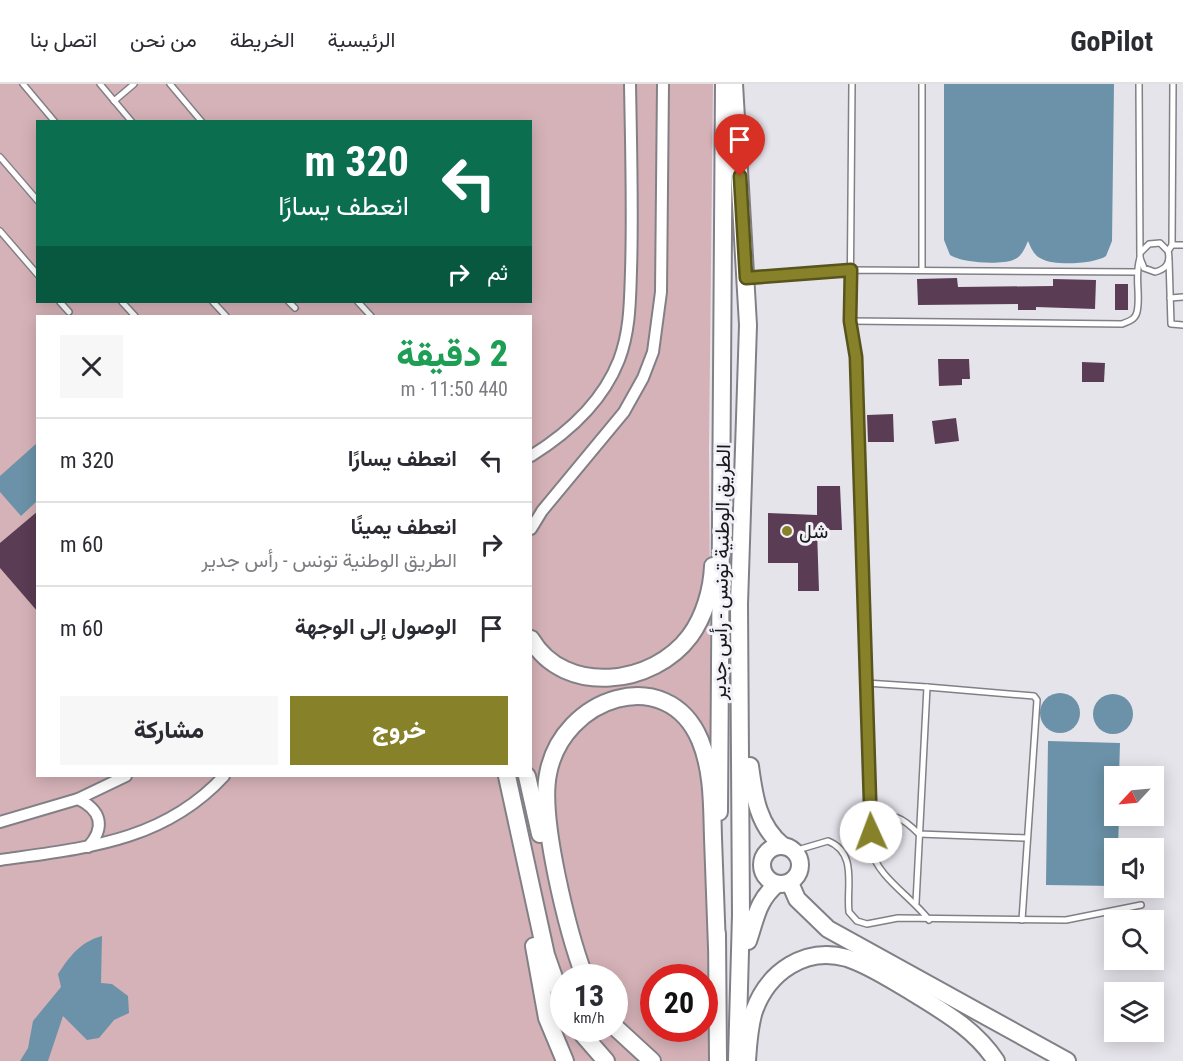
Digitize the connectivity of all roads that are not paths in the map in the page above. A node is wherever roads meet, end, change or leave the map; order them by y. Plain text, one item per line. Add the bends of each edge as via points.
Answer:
1 (23, 84) edge
2 (100, 84) edge
3 (134, 84) edge
4 (170, 84) edge
5 (630, 84) edge
6 (663, 84) edge
7 (724, 84) edge
8 (734, 84) edge
9 (852, 84) edge
10 (922, 84) edge
11 (1139, 84) edge
12 (1173, 84) edge
13 (114, 101) junction
14 (54, 120) edge
15 (130, 120) edge
16 (200, 120) edge
17 (0, 157) edge
18 (36, 199) edge
19 (0, 231) edge
20 (1172, 245) junction
21 (1183, 245) edge
22 (1169, 254) junction
23 (1140, 255) junction
24 (851, 270) junction
25 (922, 270) junction
26 (1136, 272) junction
27 (36, 273) edge
28 (746, 278) junction
29 (1183, 297) edge
30 (1170, 298) junction
31 (61, 303) edge
32 (123, 303) edge
33 (214, 303) edge
34 (290, 303) edge
35 (359, 303) edge
36 (295, 308) dead end
37 (69, 312) dead end
38 (134, 315) edge
39 (225, 315) edge
40 (370, 315) edge
41 (850, 321) junction
42 (1183, 325) edge
43 (532, 455) edge
44 (722, 476) junction
45 (532, 527) edge
46 (532, 640) edge
47 (739, 674) junction
48 (866, 683) junction
49 (927, 687) junction
50 (124, 777) edge
51 (223, 777) edge
52 (507, 777) edge
53 (527, 777) edge
54 (78, 799) junction
55 (870, 815) junction
56 (0, 822) edge
57 (919, 834) junction
58 (1026, 838) junction
59 (88, 847) junction
60 (789, 848) junction
61 (523, 853) junction
62 (0, 860) edge
63 (783, 883) junction
64 (916, 903) junction
65 (1141, 905) dead end
66 (929, 920) junction
67 (1022, 920) junction
68 (717, 948) junction
69 (740, 962) junction
70 (570, 964) edge
71 (581, 964) edge
72 (550, 966) edge
73 (628, 1040) edge
74 (589, 1042) edge
75 (617, 1042) edge
76 (565, 1061) edge
77 (606, 1061) edge
78 (636, 1061) edge
79 (652, 1061) edge
80 (718, 1061) edge
81 (737, 1061) edge
82 (747, 1061) edge
83 (996, 1061) edge
84 (1067, 1061) edge

1 - 14 lane
2 - 13 lane
3 - 13 lane
4 - 16 lane
5 - 43 street via 633,229 626,341 618,363 588,410 551,444
6 - 45 street via 661,292 653,352 624,412
7 - 44 main road, الطريق الوطنية تونس - رأس جدير
8 - 28 main road, الطريق الوطنية تونس - رأس جدير
9 - 24 lane
10 - 25 lane
11 - 23 lane
12 - 20 lane
13 - 15 lane
17 - 18 lane
19 - 27 lane
20 - 21 lane
20 - 22 lane
22 - 23 lane via 1160,243 1154,243 1144,247
22 - 23 lane via 1165,268 1155,272 1144,268
22 - 30 lane
23 - 26 lane
24 - 25 lane
24 - 28 lane
24 - 41 lane
25 - 26 lane
26 - 41 lane via 1137,313 1122,324
28 - 47 main road, الطريق الوطنية تونس - رأس جدير
29 - 30 lane
30 - 42 lane via 1171,324
31 - 37 lane
32 - 38 lane
33 - 39 lane
34 - 36 lane
35 - 40 lane
41 - 48 lane via 856,357
44 - 46 main road via 710,587 697,624 678,649 639,672 607,679 561,668
44 - 68 main road, الطريق الوطنية تونس - رأس جدير
47 - 60 main road via 747,704 756,807 771,836
47 - 69 main road, الطريق الوطنية تونس - رأس جدير
48 - 49 lane
48 - 55 lane
49 - 57 lane
49 - 58 lane via 1036,698
50 - 54 street
51 - 59 street via 192,807 169,820 141,833
52 - 61 main road
53 - 70 main road
54 - 56 street
54 - 59 street via 96,811 101,822 99,833
55 - 57 lane via 894,814
55 - 64 lane via 873,859
57 - 58 lane
57 - 64 lane
58 - 67 lane
59 - 62 street
60 - 63 main road via 799,859 800,868 797,876
60 - 63 main road via 769,850 762,862 765,876
60 - 66 lane via 828,842 840,849 848,863 849,912 858,921 872,924 898,918
61 - 72 main road
61 - 76 main road via 543,999 552,1035
63 - 69 main road via 764,897 756,910
63 - 84 main road via 828,929
64 - 66 lane
65 - 67 lane via 1066,920
66 - 67 lane
68 - 71 main road via 711,779 701,742 687,720 662,703 639,697 612,700 573,723 557,747 546,785 554,859
68 - 80 main road, الطريق الوطنية تونس - رأس جدير
69 - 81 main road, الطريق الوطنية تونس - رأس جدير
73 - 79 main road
74 - 77 main road
75 - 78 main road
82 - 83 main road via 754,1012 765,987 792,963 829,955 869,968 970,1029

